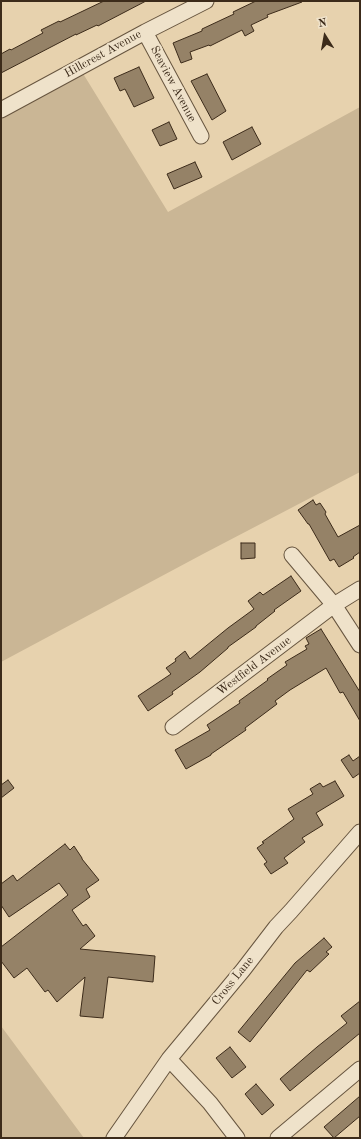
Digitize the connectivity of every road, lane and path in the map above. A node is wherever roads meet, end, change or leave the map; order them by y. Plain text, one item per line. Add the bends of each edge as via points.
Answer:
1 (206, 1) edge
2 (145, 32) junction
3 (1, 110) edge
4 (201, 136) dead end
5 (292, 555) dead end
6 (360, 589) edge
7 (334, 605) junction
8 (360, 645) edge
9 (173, 727) dead end
10 (360, 832) edge
11 (168, 1059) junction
12 (360, 1069) edge
13 (114, 1138) edge
14 (237, 1138) edge
15 (278, 1138) edge

1 - 2 street, Hillcrest Avenue
2 - 3 street, Hillcrest Avenue
2 - 4 street, Seaview Avenue
5 - 7 street
6 - 7 street, Westfield Avenue
7 - 8 street
7 - 9 street, Westfield Avenue
10 - 11 street, Cross Lane via 276,927
11 - 13 street, Cross Lane
11 - 14 street via 210,1103
12 - 15 street

